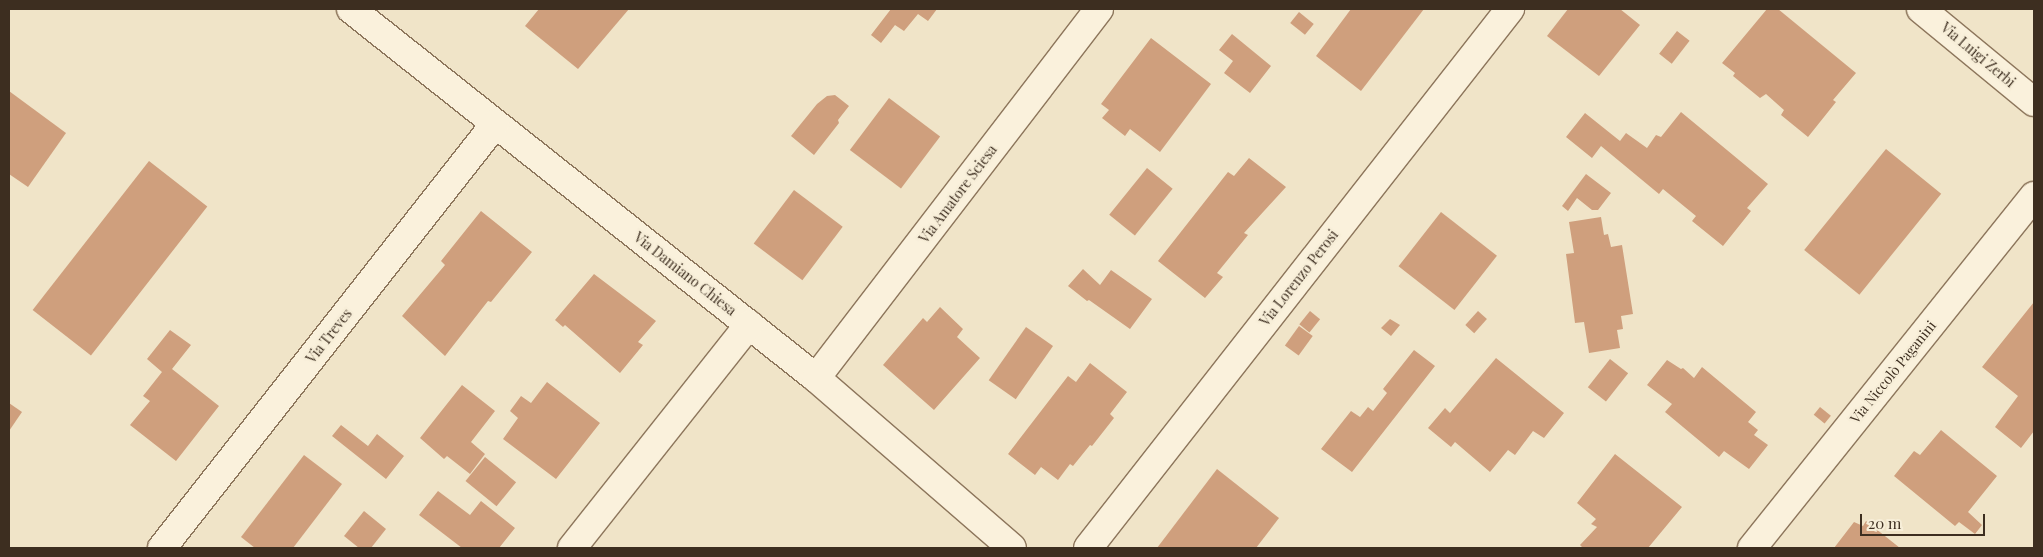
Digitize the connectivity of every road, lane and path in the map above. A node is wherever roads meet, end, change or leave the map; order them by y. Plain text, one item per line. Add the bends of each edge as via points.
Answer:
1 (351, 9) edge
2 (1099, 9) edge
3 (1510, 9) edge
4 (1921, 9) edge
5 (2034, 102) edge
6 (495, 124) junction
7 (2034, 196) edge
8 (749, 325) junction
9 (816, 378) junction
10 (162, 548) edge
11 (572, 548) edge
12 (1012, 548) edge
13 (1088, 548) edge
14 (1752, 548) edge

1 - 6 street, Via Damiano Chiesa
2 - 9 street, Via Amatore Sciesa
3 - 13 street, Via Lorenzo Perosi
4 - 5 street, Via Luigi Zerbi
6 - 8 street, Via Damiano Chiesa
6 - 10 street, Via Treves
7 - 14 street, Via Niccolò Paganini
8 - 9 street, Via Damiano Chiesa
8 - 11 street
9 - 12 street, Via Damiano Chiesa

